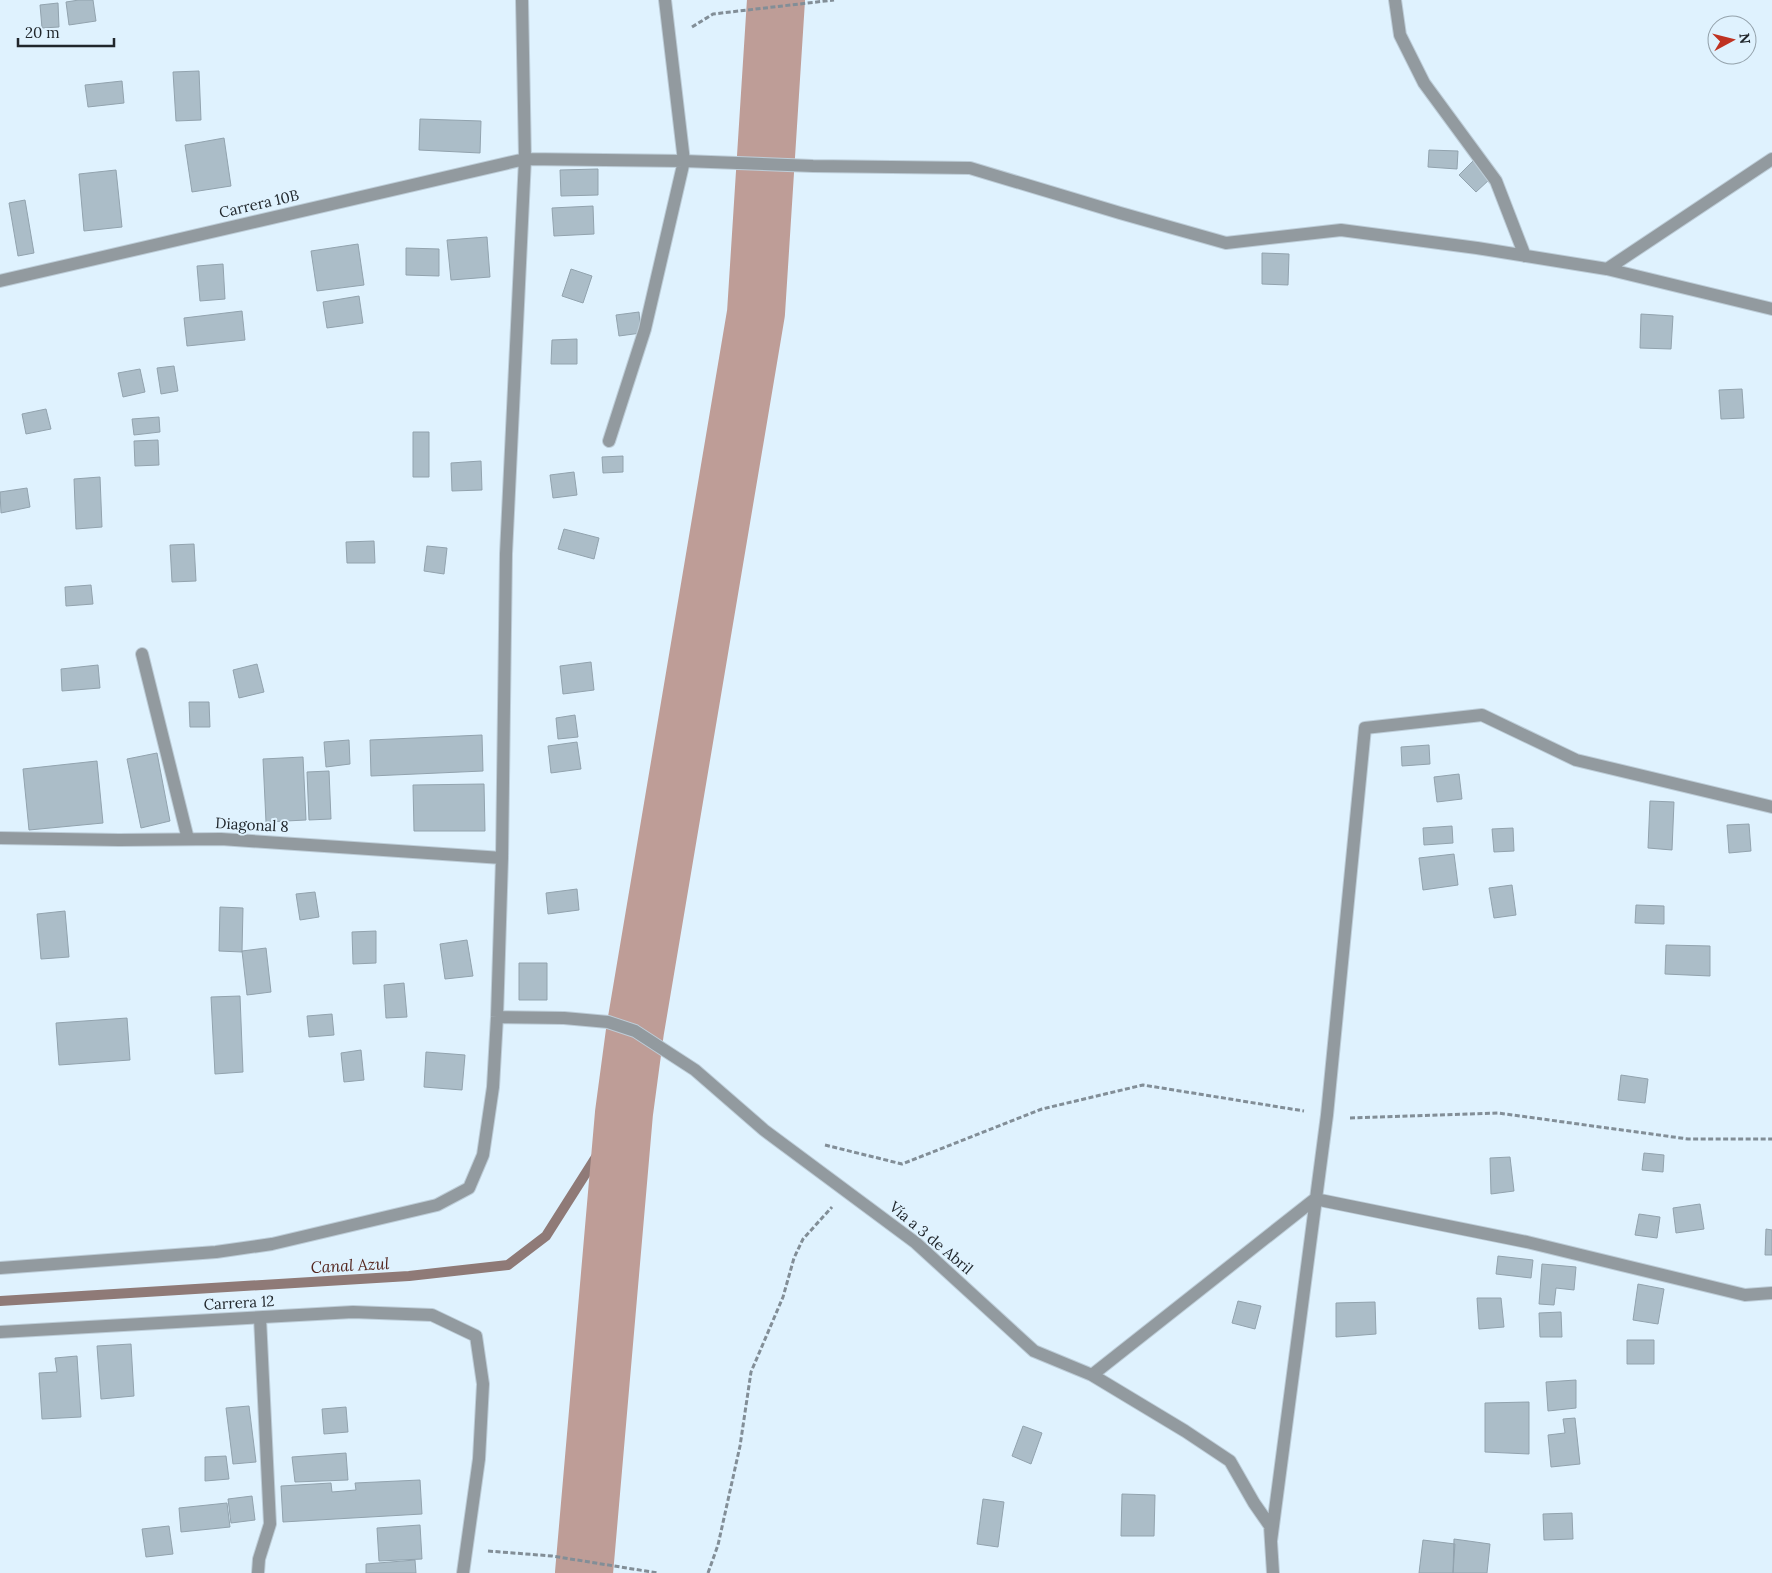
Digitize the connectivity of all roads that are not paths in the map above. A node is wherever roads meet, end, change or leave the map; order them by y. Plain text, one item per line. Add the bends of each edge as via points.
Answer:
1 (522, 0) edge
2 (665, 0) edge
3 (1396, 0) edge
4 (525, 159) junction
5 (1772, 160) edge
6 (684, 162) junction
7 (1525, 256) junction
8 (1607, 269) junction
9 (0, 281) edge
10 (1772, 309) edge
11 (609, 441) dead end
12 (142, 654) dead end
13 (1772, 806) edge
14 (0, 838) edge
15 (188, 839) junction
16 (502, 858) junction
17 (497, 1017) junction
18 (1315, 1199) junction
19 (0, 1268) edge
20 (1772, 1293) edge
21 (260, 1318) junction
22 (0, 1332) edge
23 (1092, 1375) junction
24 (1272, 1541) junction
25 (258, 1573) edge
26 (463, 1573) edge
27 (1273, 1573) edge

1 - 4 street
2 - 6 street
3 - 7 street via 1400,35 1424,83 1496,181
4 - 6 street, Carrera 10B
4 - 9 street, Carrera 10B
4 - 16 street via 506,554
5 - 8 street
6 - 7 street, Carrera 10B via 970,168 1226,243 1341,230
6 - 11 street via 645,329
7 - 8 street, Carrera 10B
8 - 10 street, Carrera 10B
12 - 15 street
13 - 18 street via 1576,760 1482,715 1365,728 1327,1115
14 - 15 street, Diagonal 8
15 - 16 street, Diagonal 8
16 - 17 street
17 - 19 street via 493,1087 483,1155 469,1188 437,1205 272,1244 216,1252
17 - 23 street, Vía a 3 de Abril via 608,1022 635,1031 695,1070 764,1130 916,1243 1034,1351
18 - 20 street via 1527,1242 1745,1295
18 - 23 street
18 - 24 street
21 - 22 street, Carrera 12
21 - 25 street via 270,1524
21 - 26 street, Carrera 12 via 352,1312 432,1315 476,1336 483,1384 479,1458
23 - 24 street, Vía a 3 de Abril via 1230,1461 1270,1526
24 - 27 street, Vía a 3 de Abril

